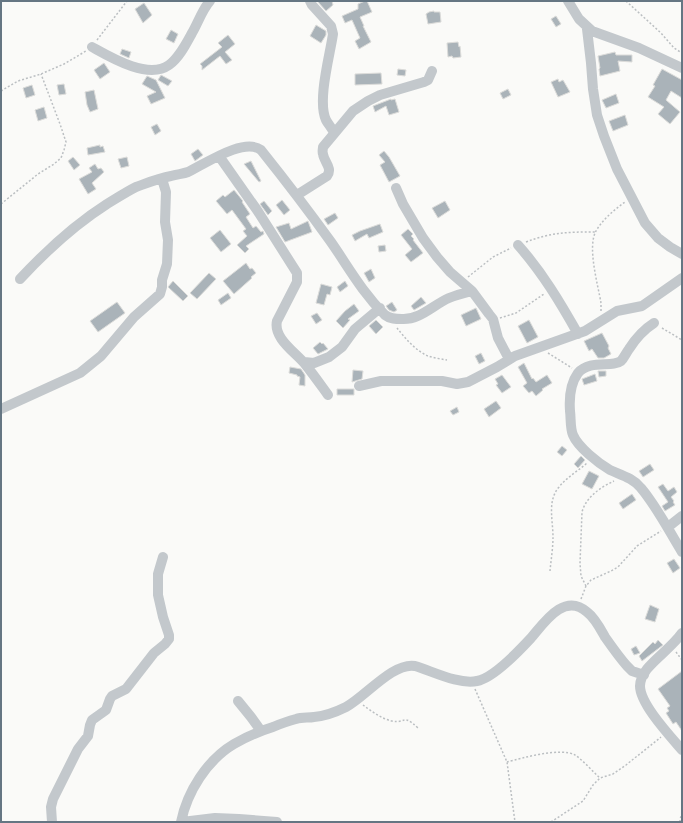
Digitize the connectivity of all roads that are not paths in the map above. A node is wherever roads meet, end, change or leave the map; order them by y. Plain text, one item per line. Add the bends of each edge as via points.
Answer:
1 (210, 1) edge
2 (310, 1) edge
3 (568, 1) edge
4 (587, 28) junction
5 (92, 47) road end
6 (682, 68) edge
7 (432, 71) dead end
8 (334, 133) junction
9 (219, 156) junction
10 (162, 179) junction
11 (396, 188) dead end
12 (297, 195) junction
13 (518, 245) dead end
14 (682, 254) edge
15 (682, 278) edge
16 (20, 279) dead end
17 (472, 291) junction
18 (380, 308) junction
19 (654, 323) dead end
20 (578, 334) junction
21 (510, 359) junction
22 (304, 362) junction
23 (359, 386) dead end
24 (328, 394) dead end
25 (1, 409) edge
26 (682, 516) edge
27 (668, 527) junction
28 (682, 552) edge
29 (163, 557) dead end
30 (682, 633) edge
31 (644, 675) junction
32 (238, 701) dead end
33 (261, 731) junction
34 (682, 750) edge
35 (52, 822) edge
36 (181, 822) edge
37 (277, 822) edge

1 - 5 street via 179,54 168,66 155,70 136,68
2 - 8 street via 331,26 333,34 323,103 325,118
3 - 4 street
4 - 6 street
4 - 14 street via 592,89 604,136 631,198 645,223 670,247
7 - 8 street via 428,80 424,82 368,101 353,112
8 - 12 street via 323,147 330,173
9 - 10 street via 186,173
9 - 12 street via 241,147 257,147
9 - 22 street via 297,273 297,282 277,320 276,327 288,348
10 - 16 street via 135,188 89,216 44,253
10 - 25 street via 166,192 165,222 168,240 167,264 160,294 134,317 101,356 80,373
11 - 17 street via 423,238 437,257
12 - 18 street via 357,283
13 - 20 street via 552,289
15 - 20 street via 642,306 617,311
17 - 18 street via 449,298 413,318 390,318
17 - 21 street via 493,319 498,338
18 - 22 street via 355,329 342,347 329,357 314,364
19 - 27 street via 635,339 620,362 592,365 579,372 570,393 572,434 592,457 634,481
20 - 21 street
21 - 23 street via 462,384 442,381 381,381
22 - 24 street
26 - 27 street
27 - 28 street
29 - 35 street via 158,574 158,595 168,639 127,688 112,696 106,710 92,720 88,736 78,749 53,799
30 - 31 street
31 - 33 street via 629,669 591,615 579,608 562,608 549,617 506,663 483,679 472,682 458,680 408,666 398,669 344,708 314,717 296,719
31 - 34 street via 640,684 651,713
32 - 33 street
33 - 36 street via 234,744 216,758 198,780 183,810
36 - 37 street via 215,818

